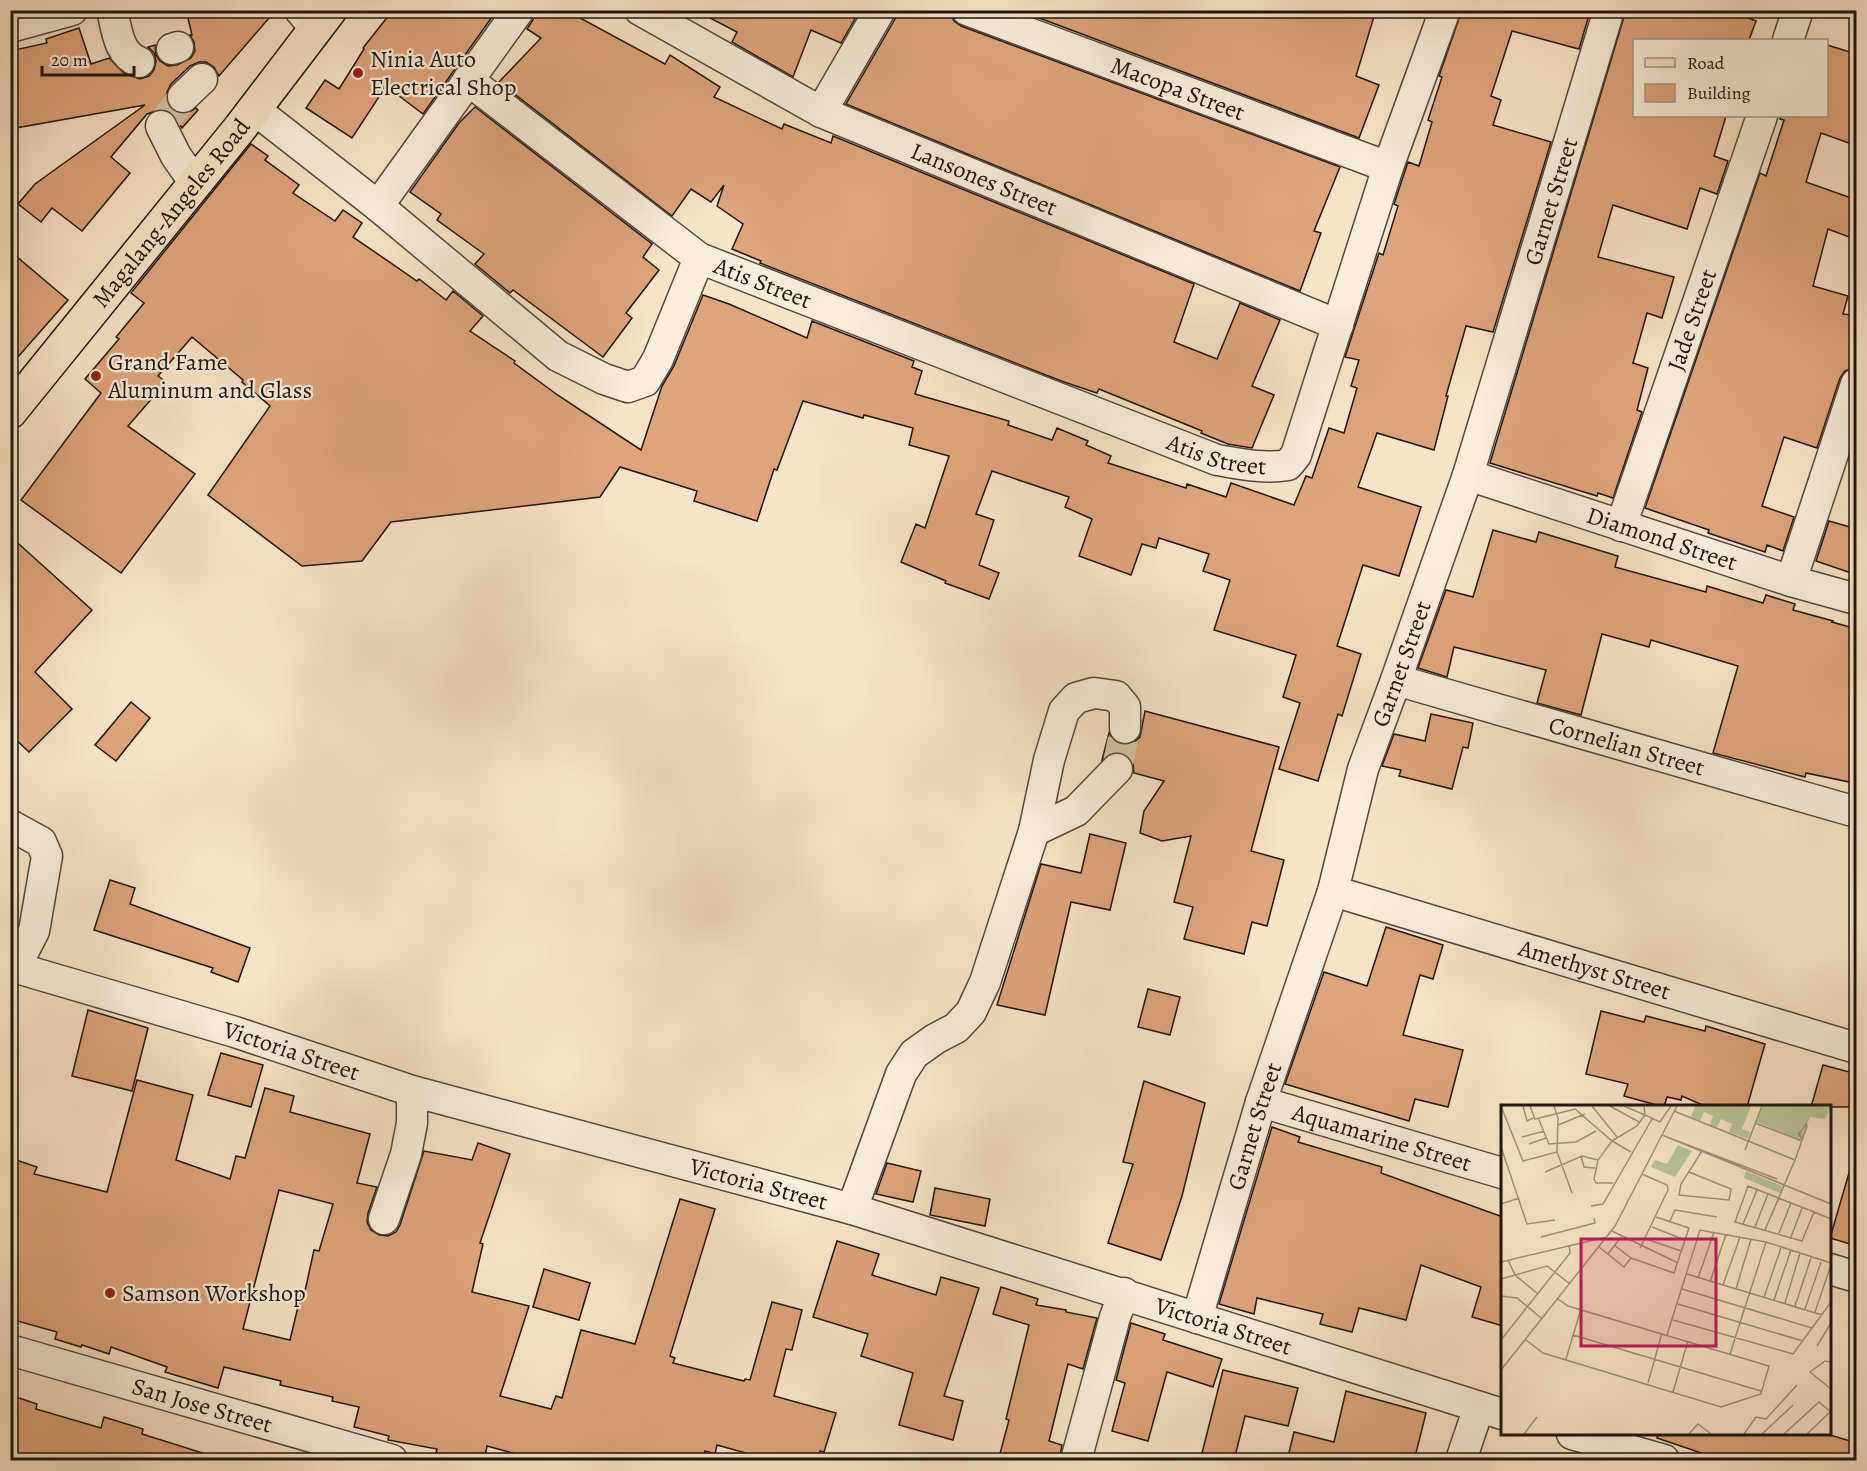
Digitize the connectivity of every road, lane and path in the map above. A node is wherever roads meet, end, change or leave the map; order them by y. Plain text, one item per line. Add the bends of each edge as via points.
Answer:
1 (72, 10) edge
2 (112, 10) edge
3 (519, 10) edge
4 (640, 10) edge
5 (880, 10) edge
6 (967, 10) edge
7 (1609, 10) edge
8 (1798, 10) edge
9 (1442, 12) edge
10 (315, 17) edge
11 (10, 27) edge
12 (1788, 39) edge
13 (139, 62) dead end
14 (468, 80) junction
15 (254, 109) junction
16 (821, 112) junction
17 (1762, 117) edge
18 (161, 126) dead end
19 (1388, 166) junction
20 (195, 183) junction
21 (378, 206) junction
22 (699, 258) junction
23 (1338, 325) junction
24 (1857, 384) edge
25 (10, 412) edge
26 (1468, 475) junction
27 (1621, 526) junction
28 (1791, 581) junction
29 (1857, 599) edge
30 (1396, 680) junction
31 (1125, 728) tunnel mouth
32 (1117, 769) tunnel mouth
33 (1857, 812) edge
34 (10, 825) edge
35 (1034, 831) junction
36 (1333, 891) junction
37 (13, 966) edge
38 (1857, 1048) edge
39 (412, 1091) junction
40 (1261, 1102) junction
41 (1501, 1172) edge
42 (852, 1209) junction
43 (384, 1218) dead end
44 (1831, 1269) edge
45 (1857, 1277) edge
46 (1124, 1293) junction
47 (1197, 1318) junction
48 (10, 1350) edge
49 (1491, 1410) edge
50 (1574, 1435) edge
51 (1612, 1453) edge
52 (392, 1461) edge
53 (1076, 1461) edge
54 (1461, 1461) edge
55 (1664, 1461) edge

1 - 11 street
2 - 13 street via 123,51
3 - 14 street
4 - 16 street, Lansones Street
5 - 16 street
6 - 19 street, Macopa Street
7 - 26 street, Garnet Street
8 - 12 street
9 - 19 street, Atis Street
10 - 15 main road, Magalang-Angeles Road
14 - 21 street
14 - 22 street, Atis Street
15 - 20 main road, Magalang-Angeles Road
15 - 21 street, Atis Street
16 - 23 street, Lansones Street
17 - 27 street, Jade Street
18 - 20 street
19 - 23 street, Atis Street
20 - 25 main road, Magalang-Angeles Road
21 - 22 street, Atis Street via 558,356 628,387 645,381 658,359
22 - 23 street, Atis Street via 1217,460 1261,468 1288,465 1296,455
24 - 28 street
26 - 27 street, Diamond Street
26 - 30 street, Garnet Street
27 - 28 street, Diamond Street
28 - 29 street, Diamond Street
30 - 33 street, Cornelian Street
30 - 36 street, Garnet Street via 1363,769
31 - 35 street via 1125,707 1116,696 1094,693 1076,698 1064,711
32 - 35 street via 1076,811
34 - 37 street via 41,842 47,856 34,931
35 - 42 street via 985,982 971,1012 956,1028 914,1054 901,1074
36 - 38 street, Amethyst Street
36 - 40 street, Garnet Street
37 - 39 street, Victoria Street via 235,1032
39 - 42 street, Victoria Street
39 - 43 street via 412,1123 406,1154
40 - 41 street, Aquamarine Street
40 - 47 street, Garnet Street
42 - 46 street, Victoria Street
44 - 45 street
46 - 47 street, Victoria Street
46 - 53 street
47 - 49 street, Victoria Street
48 - 52 street, San Jose Street
49 - 54 street
50 - 51 street
51 - 55 street

